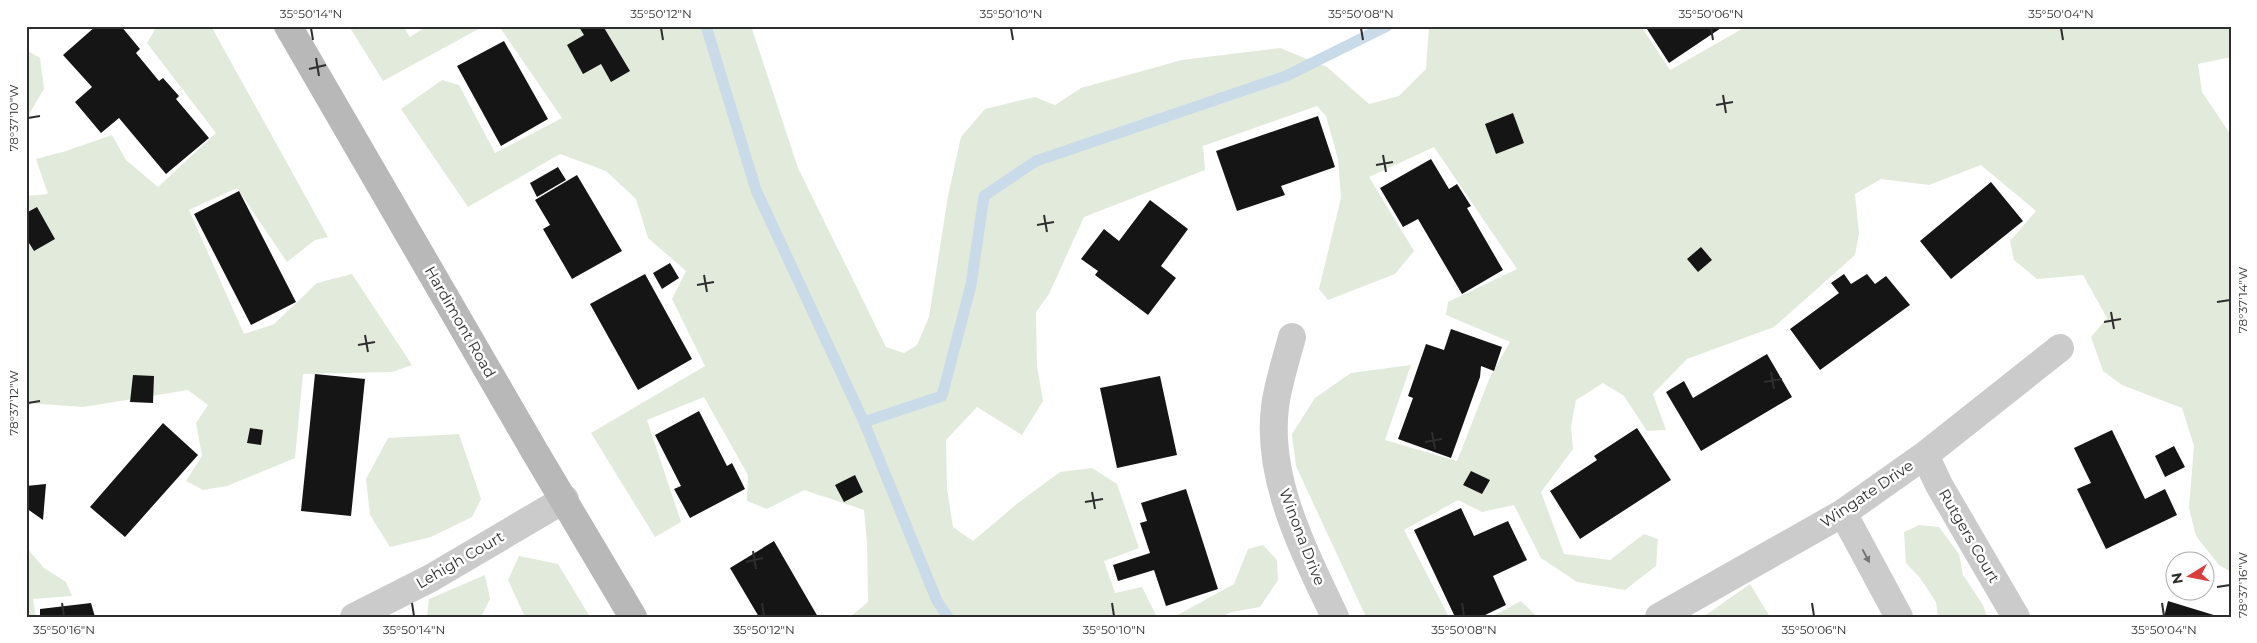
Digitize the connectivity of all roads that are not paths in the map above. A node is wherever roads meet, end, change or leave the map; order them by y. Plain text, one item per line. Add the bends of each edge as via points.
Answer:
1 (288, 26) edge
2 (1292, 337) dead end
3 (2060, 348) dead end
4 (1925, 455) junction
5 (565, 499) junction
6 (1843, 513) junction
7 (354, 617) edge
8 (633, 617) edge
9 (1335, 617) edge
10 (1659, 617) edge
11 (1899, 617) edge
12 (2016, 617) edge

1 - 5 street, Hardimont Road
2 - 9 street, Winona Drive via 1275,408 1274,451 1288,507
3 - 4 street, Wingate Drive
4 - 6 street, Wingate Drive
4 - 12 street, Rutgers Court
5 - 7 street, Lehigh Court via 430,578
5 - 8 street, Hardimont Road
6 - 10 street, Wingate Drive
6 -> 11 street

